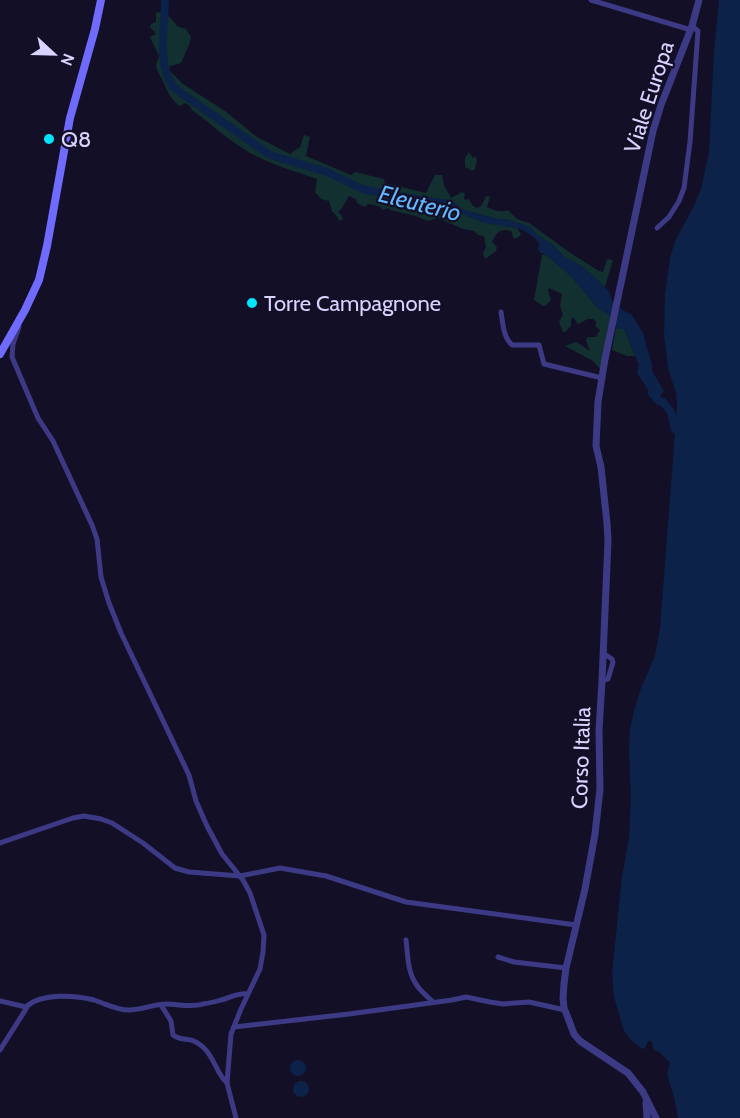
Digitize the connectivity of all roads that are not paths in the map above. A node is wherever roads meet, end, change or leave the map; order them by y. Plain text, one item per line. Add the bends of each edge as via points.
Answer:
1 (101, 0) edge
2 (591, 0) edge
3 (699, 0) edge
4 (691, 28) junction
5 (657, 228) dead end
6 (25, 310) junction
7 (501, 312) dead end
8 (0, 354) edge
9 (605, 359) joint
10 (602, 378) junction
11 (0, 843) edge
12 (240, 876) junction
13 (576, 926) junction
14 (406, 940) dead end
15 (498, 957) dead end
16 (566, 968) junction
17 (248, 994) junction
18 (0, 1000) edge
19 (432, 1002) junction
20 (161, 1005) junction
21 (27, 1007) junction
22 (565, 1010) junction
23 (234, 1027) junction
24 (0, 1050) edge
25 (227, 1083) junction
26 (643, 1092) junction
27 (236, 1118) edge
28 (647, 1118) edge
29 (656, 1118) edge

1 - 6 main road via 70,118 44,261
2 - 4 street
3 - 4 street, Viale Europa
4 - 5 street via 698,31 684,188 669,217
4 - 9 street, Viale Europa via 656,118
6 - 8 main road
6 - 12 street via 12,357 92,525 104,585 121,633 189,775 207,826
7 - 10 street via 506,338 512,345 539,345 544,364
9 - 10 street, Corso Italia
10 - 13 street, Corso Italia via 596,446 607,523 598,730 600,789
11 - 12 street via 84,816 112,823 175,868
12 - 13 street via 280,868 326,876 406,902
12 - 17 street via 264,935 260,969
13 - 16 street, Corso Italia
14 - 19 street via 411,976
15 - 16 street
16 - 22 street, Corso Italia
17 - 20 street via 198,1005
17 - 23 street
18 - 21 street
19 - 22 street via 465,997 502,1004 536,1003
19 - 23 street
20 - 21 street via 126,1010 94,1000 56,996 44,997
20 - 25 street via 171,1021 173,1035 193,1039 202,1046
21 - 24 street
22 - 26 street, Corso Italia via 580,1041 628,1073
23 - 25 street
25 - 27 street
26 - 28 street
26 - 29 street, Corso Italia

